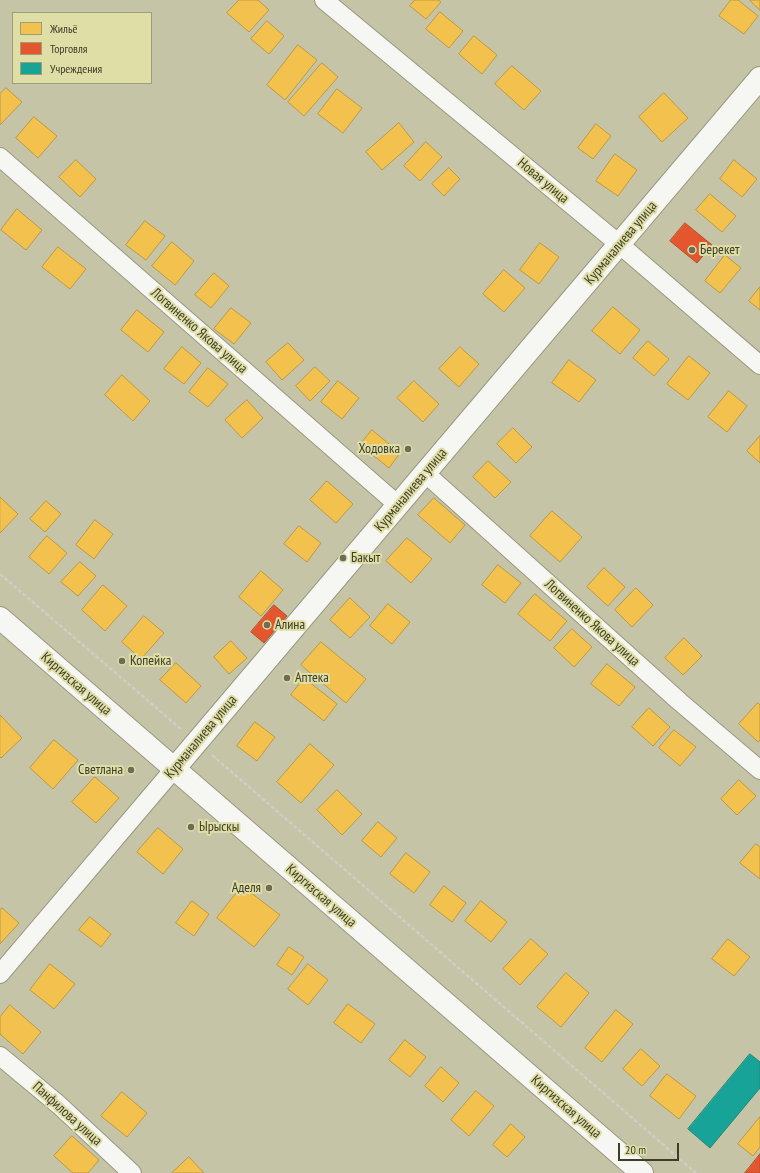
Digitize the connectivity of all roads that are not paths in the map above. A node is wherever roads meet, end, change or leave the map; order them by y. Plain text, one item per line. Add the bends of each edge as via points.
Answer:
1 (324, 0) edge
2 (760, 78) edge
3 (0, 157) edge
4 (619, 244) junction
5 (760, 365) edge
6 (425, 473) junction
7 (398, 506) junction
8 (0, 618) edge
9 (174, 769) junction
10 (760, 770) edge
11 (0, 974) edge
12 (0, 1056) edge
13 (132, 1173) edge
14 (642, 1173) edge

1 - 4 street, Новая улица
2 - 4 main road, Курманалиева улица
3 - 7 street, Логвиненко Якова улица
4 - 5 street, Новая улица
4 - 6 main road, Курманалиева улица
6 - 7 main road, Курманалиева улица
6 - 10 street, Логвиненко Якова улица via 680,702
7 - 9 main road, Курманалиева улица
8 - 9 main road, Киргизская улица
9 - 11 street, Курманалиева улица
9 - 14 main road, Киргизская улица
12 - 13 street, Панфилова улица via 59,1105

